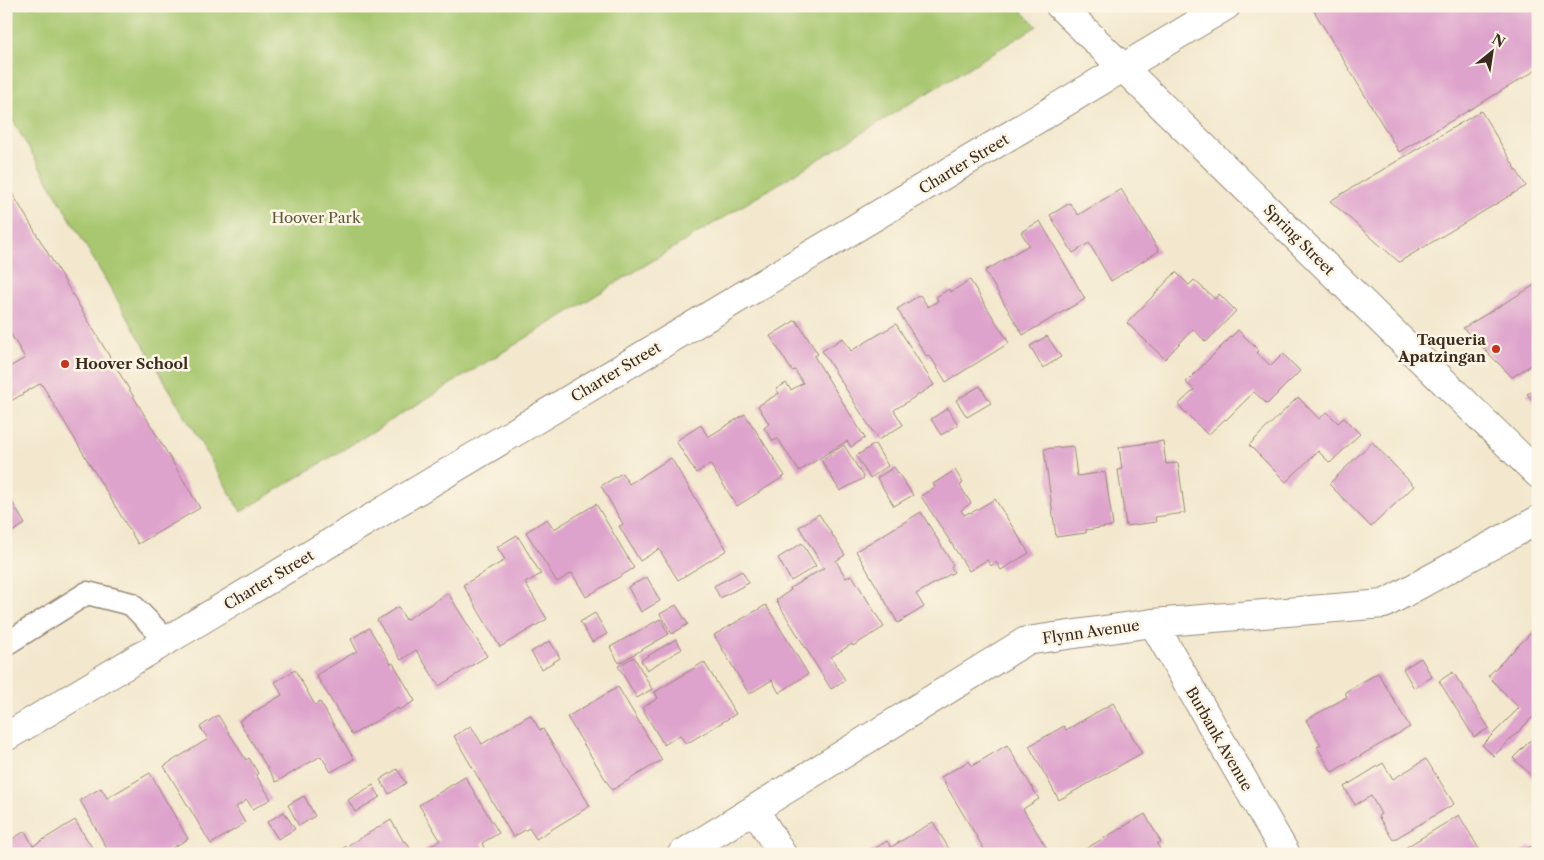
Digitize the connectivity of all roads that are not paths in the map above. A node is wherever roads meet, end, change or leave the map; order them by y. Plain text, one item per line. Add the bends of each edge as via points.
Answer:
1 (1060, 6) edge
2 (1226, 6) edge
3 (1123, 67) junction
4 (1538, 474) edge
5 (1538, 520) edge
6 (1153, 623) junction
7 (167, 641) junction
8 (6, 644) edge
9 (6, 737) edge
10 (755, 810) junction
11 (682, 854) edge
12 (782, 854) edge
13 (1286, 854) edge

1 - 3 street, Spring Street
2 - 3 street, Charter Street
3 - 4 street, Spring Street
3 - 7 street, Charter Street
5 - 6 street, Flynn Avenue via 1384,604
6 - 10 street, Flynn Avenue via 1026,641
6 - 13 street, Burbank Avenue
7 - 8 lane via 131,604 87,593
7 - 9 street, Charter Street
10 - 11 street, Flynn Avenue
10 - 12 street

